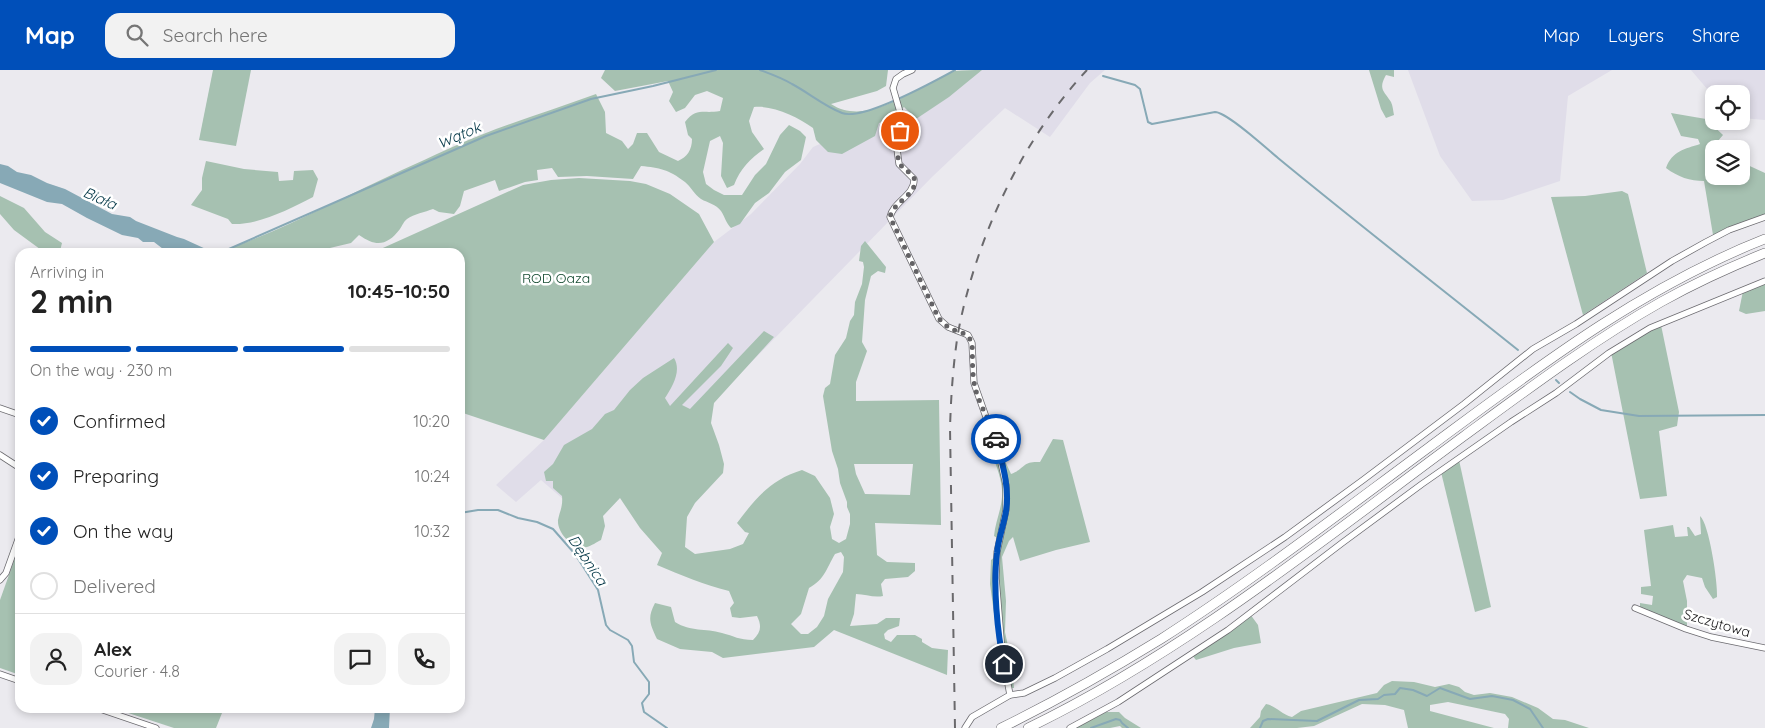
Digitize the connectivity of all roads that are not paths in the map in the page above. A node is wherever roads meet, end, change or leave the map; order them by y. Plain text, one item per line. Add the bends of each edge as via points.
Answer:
1 (912, 70) edge
2 (1765, 216) edge
3 (1765, 239) edge
4 (1765, 253) edge
5 (1765, 281) edge
6 (0, 408) edge
7 (15, 413) edge
8 (0, 455) edge
9 (15, 465) edge
10 (15, 548) edge
11 (0, 580) edge
12 (1636, 608) dead end
13 (1765, 648) edge
14 (0, 674) edge
15 (15, 679) edge
16 (1010, 695) junction
17 (112, 713) edge
18 (156, 728) edge
19 (965, 728) edge
20 (1001, 728) edge
21 (1028, 728) edge
22 (1070, 728) edge

1 - 16 street via 896,79 894,88 900,112 899,164 915,183 892,210 890,217 939,319 948,327 968,335 972,343 974,383 994,431 1002,462 1006,510 997,552 996,587
2 - 16 street via 1698,246 1576,324 1532,348 1355,486 1202,592 1055,678 1024,693
3 - 20 main road via 1642,299 1576,340 1205,609 1118,665
4 - 21 main road via 1677,293 1607,335 1212,619 1122,676
5 - 22 street via 1650,328 1616,348 1422,484 1202,648 1118,702
6 - 7 street
8 - 9 street
10 - 11 street
12 - 13 street, Szczytowa via 1686,630
14 - 15 street
16 - 19 street via 972,716
17 - 18 street

